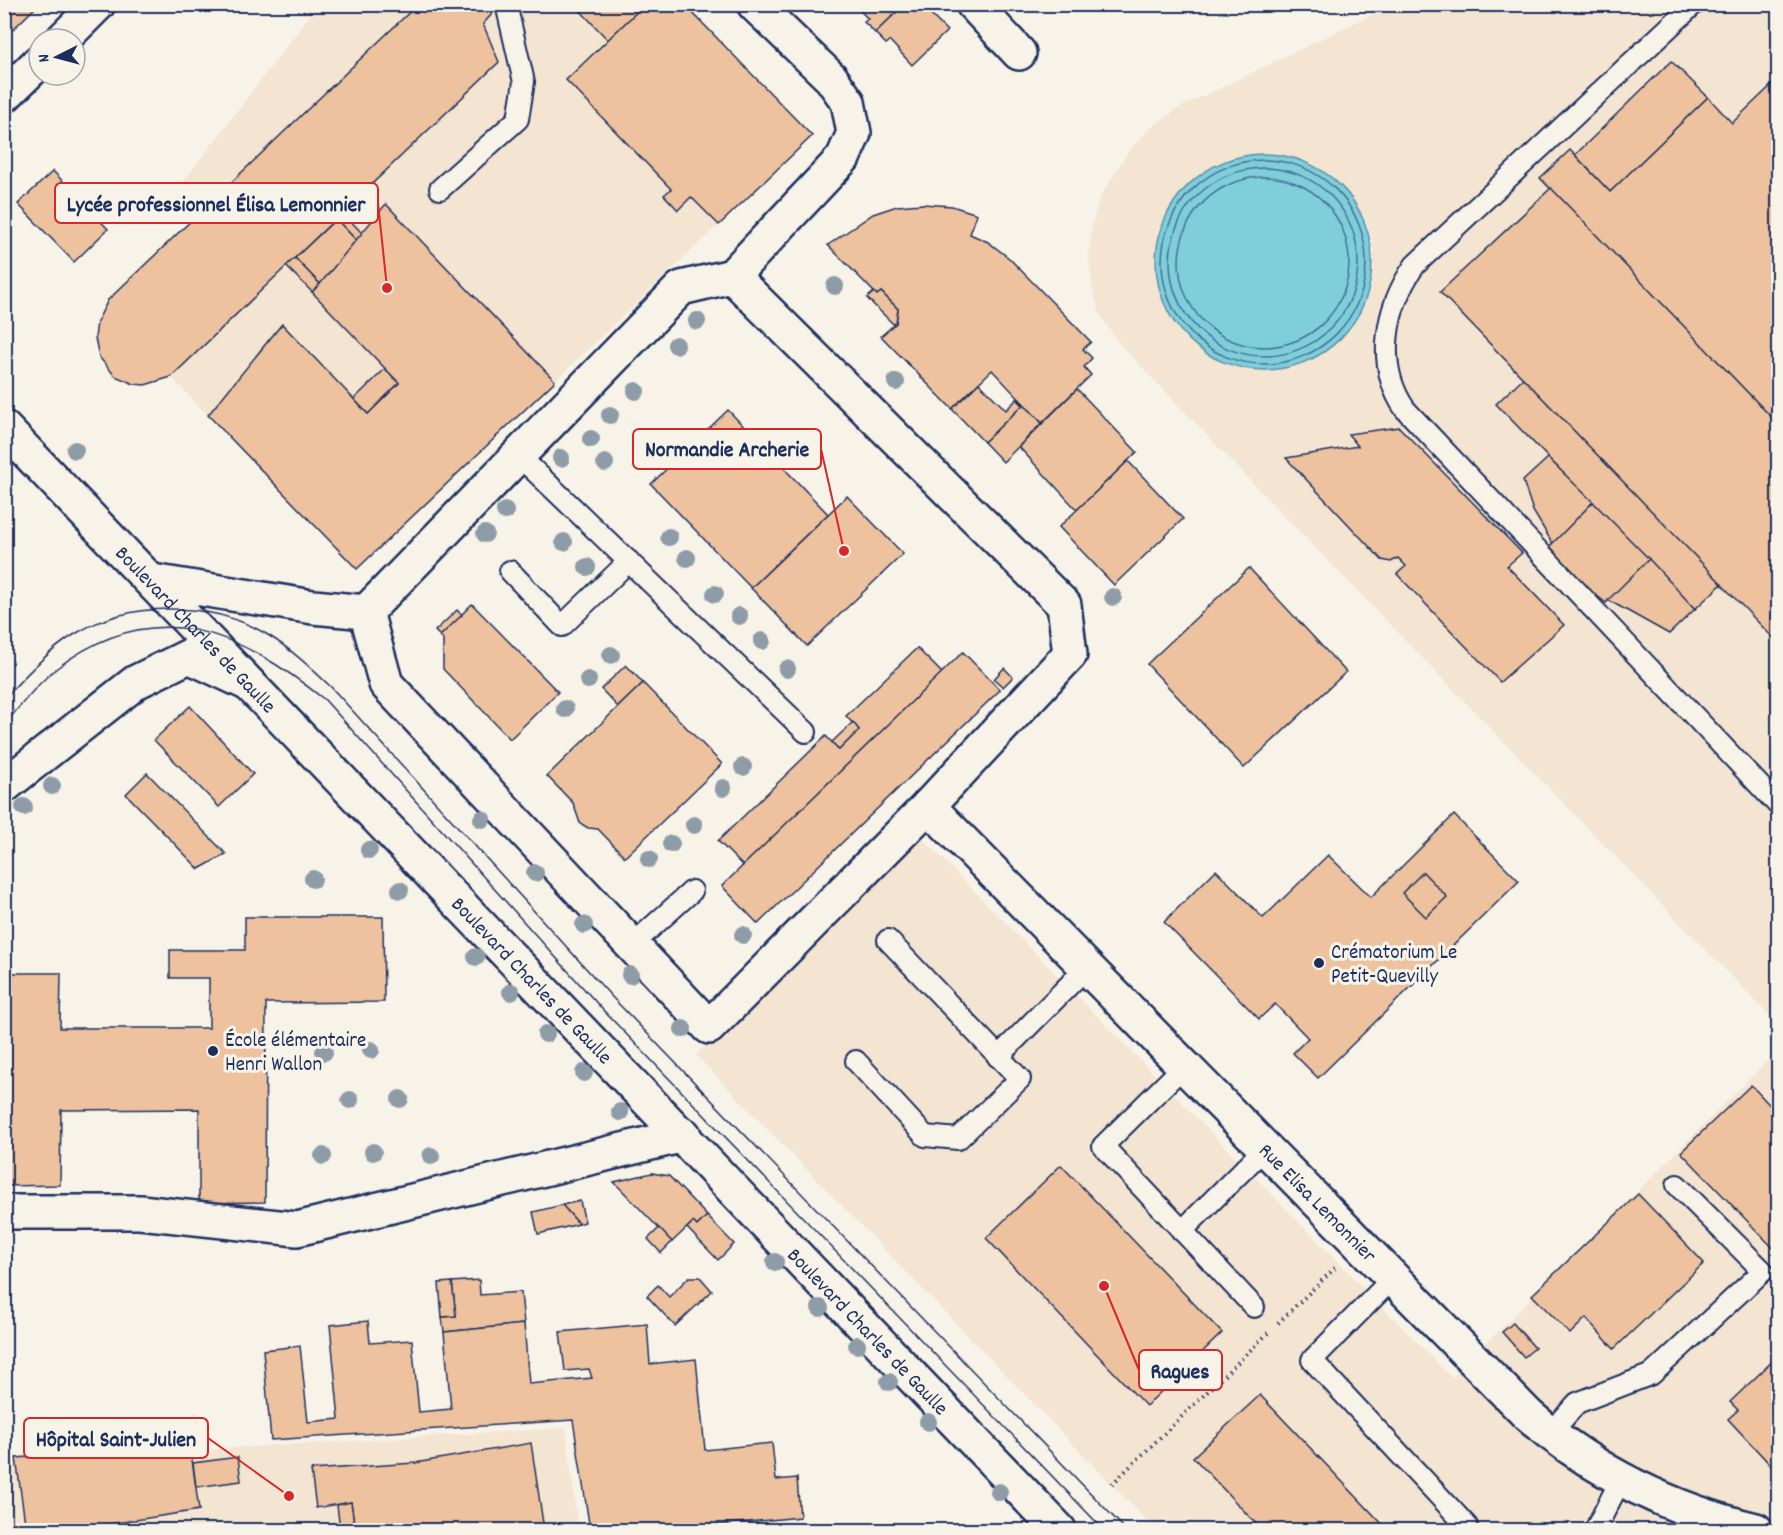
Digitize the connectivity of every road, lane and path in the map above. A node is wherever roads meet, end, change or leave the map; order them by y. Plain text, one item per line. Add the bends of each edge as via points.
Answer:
1 (98, 4) edge
2 (506, 4) edge
3 (754, 4) edge
4 (974, 4) edge
5 (1694, 4) edge
6 (75, 27) edge
7 (1019, 53) dead end
8 (27, 74) edge
9 (4, 96) edge
10 (440, 189) dead end
11 (732, 276) junction
12 (4, 428) edge
13 (518, 455) junction
14 (629, 561) junction
15 (510, 571) dead end
16 (152, 581) junction
17 (366, 612) junction
18 (253, 686) junction
19 (806, 732) dead end
20 (4, 786) edge
21 (1779, 805) edge
22 (928, 806) junction
23 (692, 891) dead end
24 (888, 940) dead end
25 (632, 945) junction
26 (1087, 967) junction
27 (998, 1057) junction
28 (856, 1061) dead end
29 (1184, 1066) junction
30 (684, 1135) junction
31 (1265, 1148) junction
32 (1677, 1185) dead end
33 (4, 1212) edge
34 (1182, 1231) junction
35 (1359, 1245) junction
36 (1392, 1279) junction
37 (1254, 1307) dead end
38 (1550, 1434) junction
39 (1621, 1479) junction
40 (1112, 1484) dead end
41 (1467, 1526) dead end
42 (1059, 1530) edge
43 (1595, 1530) edge
44 (1756, 1530) edge

1 - 6 street
2 - 10 lane via 524,82 518,119
3 - 11 street via 831,78 848,102 854,133 843,158
4 - 7 street
5 - 21 lane via 1415,265 1390,321 1386,361 1393,390 1405,409
8 - 9 street
11 - 13 street via 681,288
11 - 22 street via 1064,605 1070,654
12 - 16 street, Boulevard Charles de Gaulle
13 - 14 lane
13 - 17 street
14 - 15 lane via 562,626
14 - 19 lane
16 - 17 street via 313,608
16 - 18 street, Boulevard Charles de Gaulle
17 - 25 street via 386,684
18 - 20 street via 189,656 136,682
18 - 30 street, Boulevard Charles de Gaulle
22 - 25 street via 709,1027
22 - 26 street, Rue Elisa Lemonnier
23 - 25 lane
24 - 27 lane
26 - 27 lane
26 - 29 street, Rue Elisa Lemonnier
27 - 28 lane via 1020,1079 958,1139 925,1136
29 - 31 street, Rue Elisa Lemonnier
29 - 34 lane via 1103,1146
30 - 33 street via 297,1229 140,1212
30 - 42 street, Boulevard Charles de Gaulle
31 - 34 lane
31 - 35 street, Rue Elisa Lemonnier
32 - 38 lane via 1763,1271 1652,1374 1577,1403
34 - 37 lane
35 - 36 street, Rue Elisa Lemonnier
35 - 40 path
36 - 38 street, Rue Elisa Lemonnier
36 - 41 lane via 1312,1360
38 - 39 street, Rue Elisa Lemonnier
39 - 43 lane
39 - 44 street, Rue Elisa Lemonnier via 1684,1509

